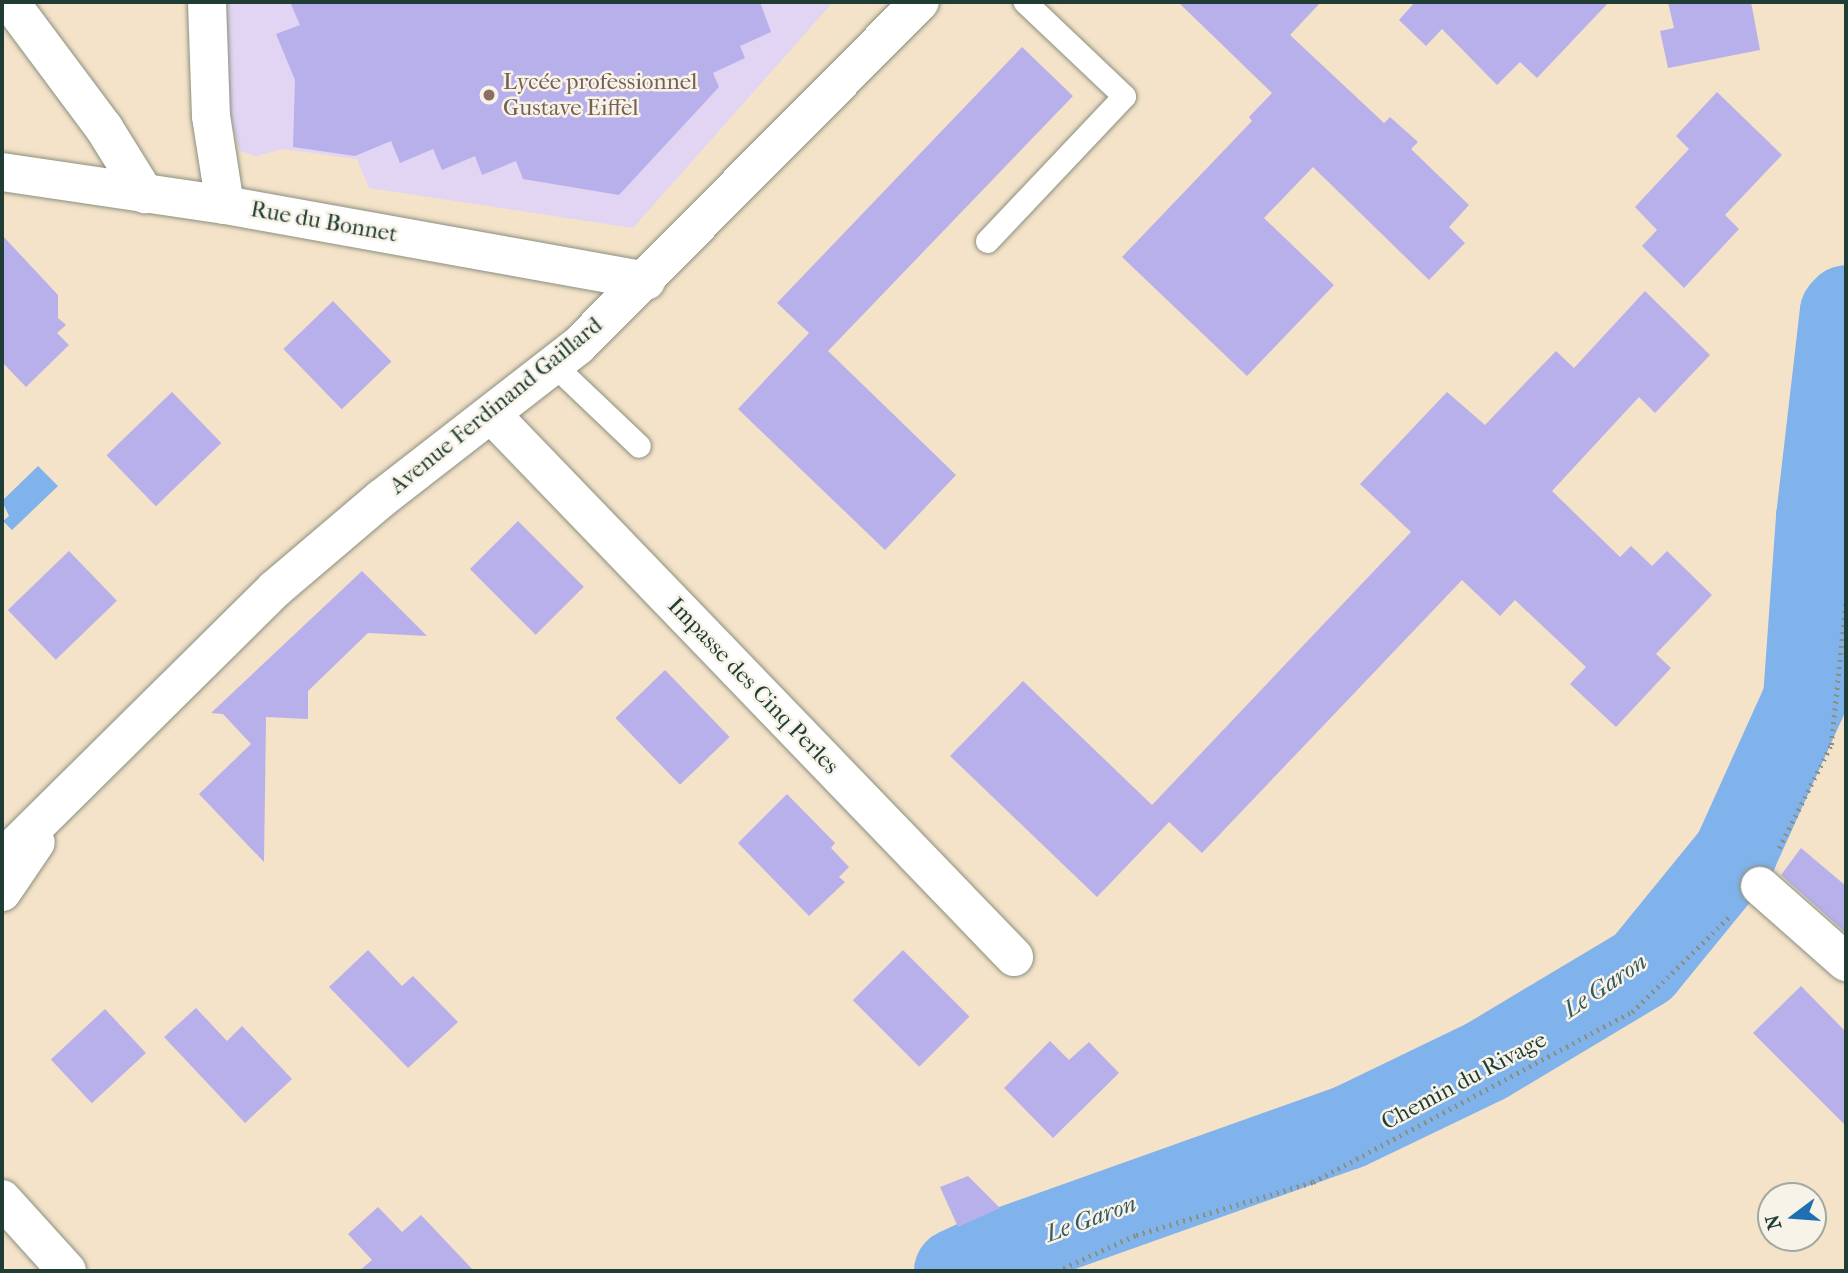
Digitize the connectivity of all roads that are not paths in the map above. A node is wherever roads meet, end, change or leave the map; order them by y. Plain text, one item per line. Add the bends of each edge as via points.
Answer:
1 (10, 2) edge
2 (207, 2) edge
3 (920, 2) edge
4 (1026, 2) edge
5 (2, 172) edge
6 (145, 194) junction
7 (225, 205) junction
8 (987, 241) dead end
9 (646, 281) junction
10 (554, 365) junction
11 (491, 414) junction
12 (639, 446) dead end
13 (62, 801) junction
14 (2, 859) edge
15 (1760, 886) road end
16 (2, 892) edge
17 (1014, 957) dead end
18 (1846, 962) edge
19 (2, 1199) edge
20 (2, 1238) edge
21 (43, 1271) edge
22 (67, 1271) edge

1 - 6 street via 104,128
2 - 7 street via 211,116
3 - 9 street, Avenue Ferdinand Gaillard
4 - 8 lane via 1124,96
5 - 6 street, Rue du Bonnet
6 - 7 street, Rue du Bonnet
7 - 9 street, Rue du Bonnet
9 - 10 street, Avenue Ferdinand Gaillard
10 - 11 street, Avenue Ferdinand Gaillard
10 - 12 lane
11 - 13 street, Avenue Ferdinand Gaillard via 275,589
11 - 17 street, Impasse des Cinq Perles
13 - 14 street, Avenue Ferdinand Gaillard
13 - 16 street, Avenue Ferdinand Gaillard
15 - 18 street
19 - 22 street
20 - 21 street

